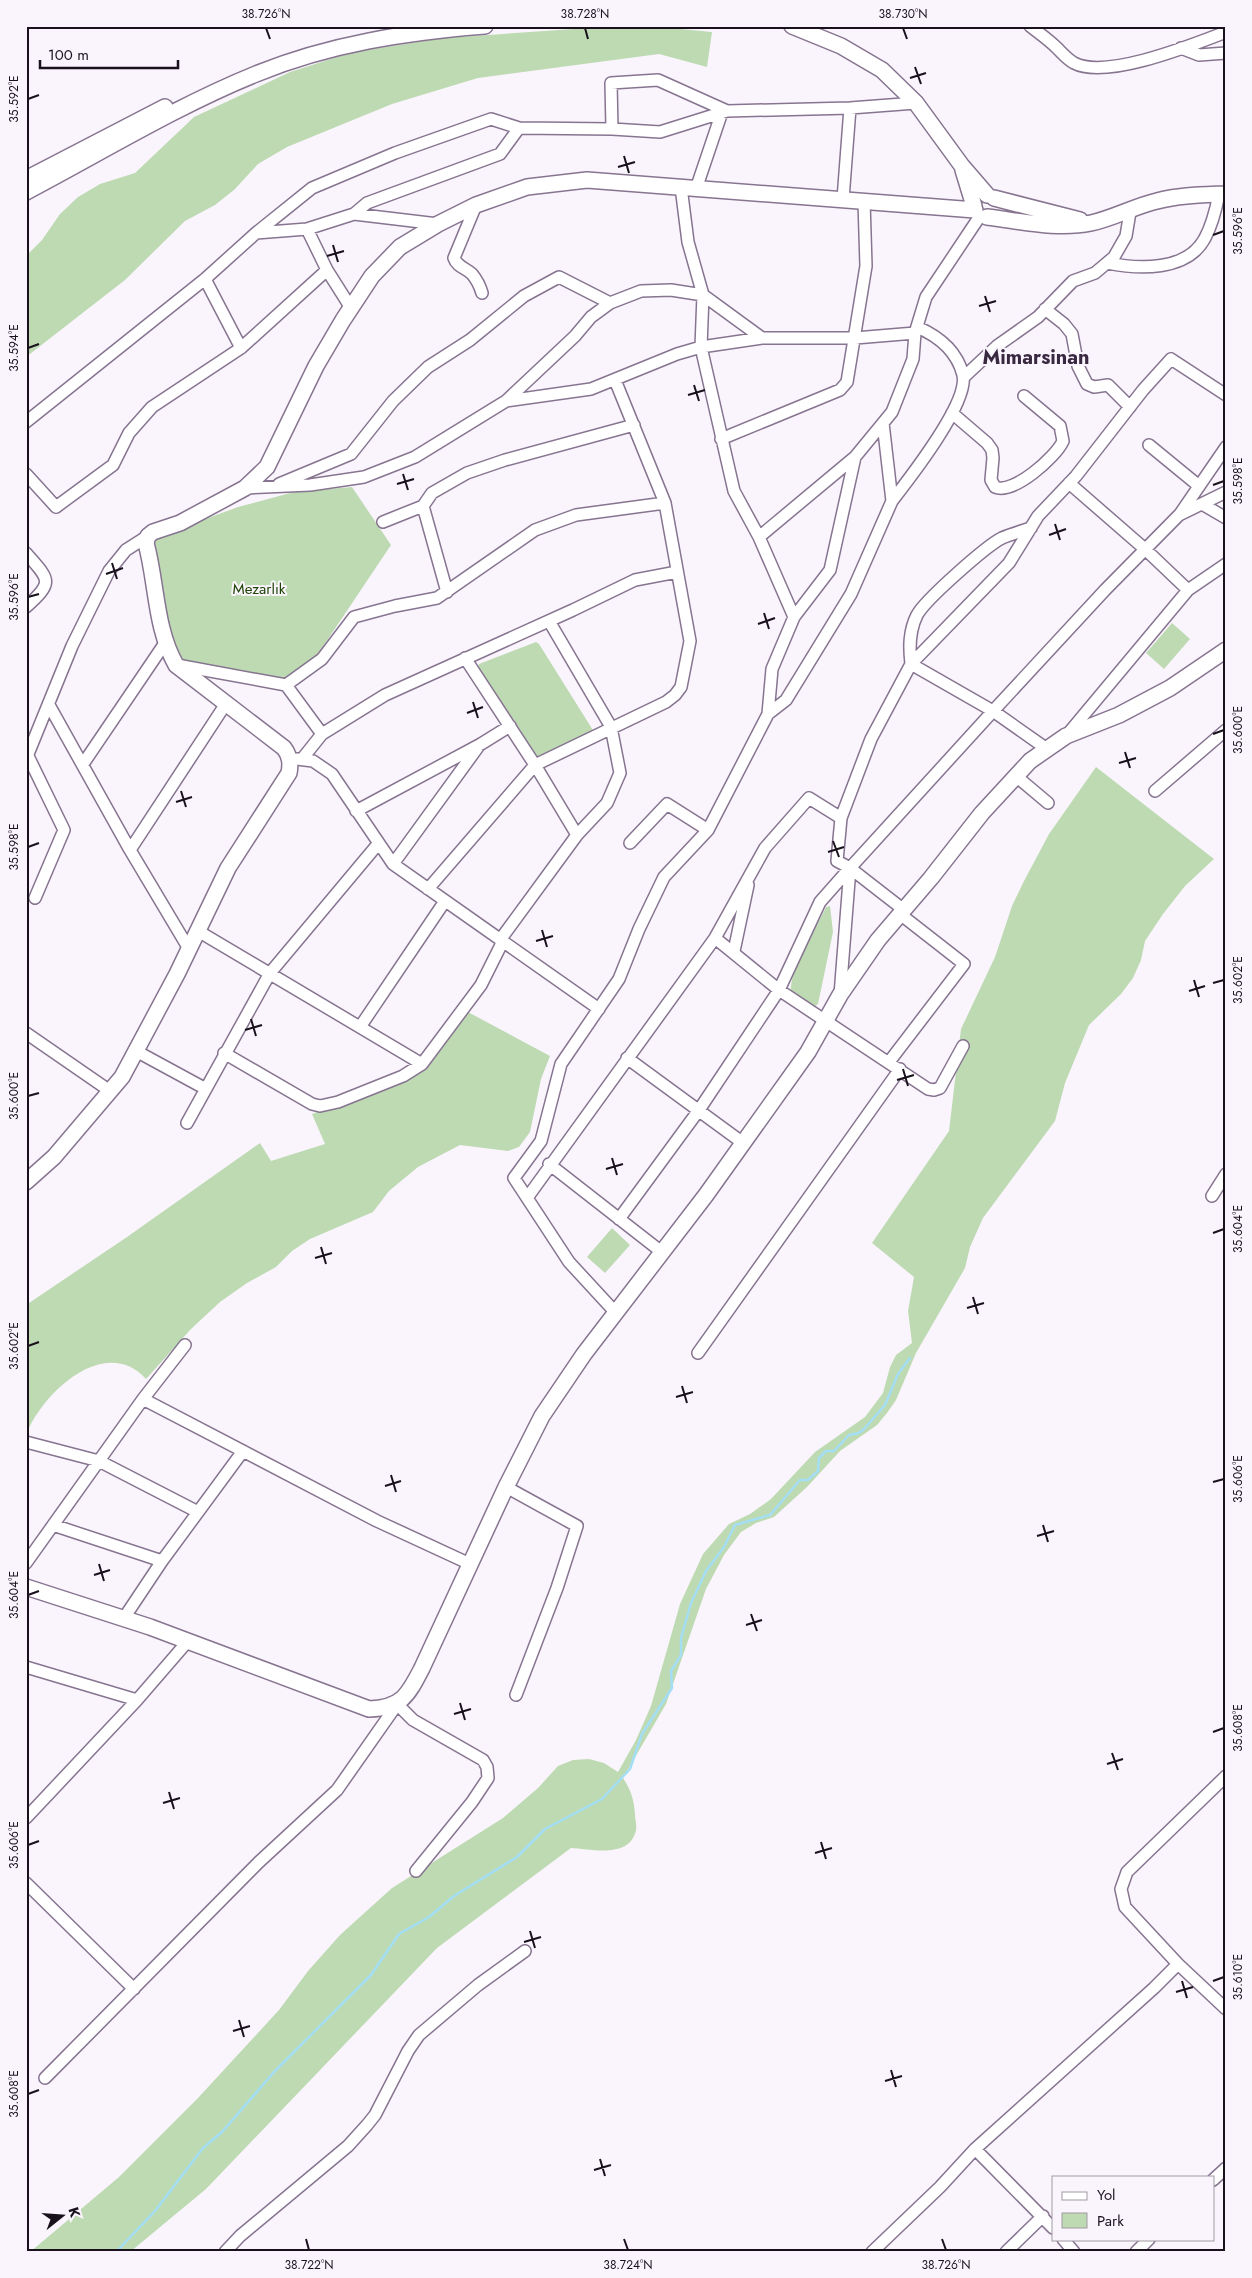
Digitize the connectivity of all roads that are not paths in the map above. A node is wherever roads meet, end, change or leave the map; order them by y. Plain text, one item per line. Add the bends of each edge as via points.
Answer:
1 (394, 26) edge
2 (485, 26) edge
3 (792, 26) edge
4 (1030, 26) edge
5 (1226, 32) edge
6 (1181, 48) junction
7 (1226, 53) edge
8 (916, 104) junction
9 (850, 108) junction
10 (724, 112) junction
11 (519, 128) junction
12 (612, 129) junction
13 (962, 166) junction
14 (26, 179) edge
15 (688, 188) junction
16 (1224, 191) edge
17 (26, 192) edge
18 (991, 196) junction
19 (843, 199) junction
20 (864, 201) junction
21 (476, 205) junction
22 (979, 212) junction
23 (1130, 212) junction
24 (354, 214) junction
25 (1091, 223) junction
26 (438, 224) junction
27 (307, 229) junction
28 (256, 233) junction
29 (1107, 263) junction
30 (327, 270) junction
31 (205, 279) junction
32 (482, 292) dead end
33 (703, 295) junction
34 (610, 303) junction
35 (351, 308) junction
36 (1045, 309) junction
37 (916, 330) junction
38 (762, 338) junction
39 (855, 338) junction
40 (701, 347) junction
41 (241, 348) junction
42 (964, 377) junction
43 (615, 380) junction
44 (1226, 395) edge
45 (1024, 396) dead end
46 (506, 402) junction
47 (1130, 407) junction
48 (952, 413) junction
49 (26, 422) edge
50 (883, 423) junction
51 (634, 425) junction
52 (721, 439) junction
53 (1149, 445) dead end
54 (1226, 447) edge
55 (855, 457) junction
56 (28, 478) edge
57 (1069, 483) junction
58 (1199, 486) junction
59 (271, 487) junction
60 (245, 488) junction
61 (1226, 492) edge
62 (892, 501) junction
63 (665, 503) junction
64 (1202, 504) junction
65 (423, 506) junction
66 (1179, 515) junction
67 (1226, 518) edge
68 (383, 522) dead end
69 (1031, 528) junction
70 (148, 536) junction
71 (759, 537) junction
72 (1146, 550) junction
73 (26, 552) edge
74 (1225, 563) edge
75 (677, 572) junction
76 (1188, 590) junction
77 (447, 592) junction
78 (26, 607) edge
79 (794, 617) junction
80 (549, 621) junction
81 (165, 643) junction
82 (1226, 650) edge
83 (466, 658) junction
84 (911, 664) junction
85 (176, 665) junction
86 (286, 685) junction
87 (227, 702) junction
88 (49, 705) junction
89 (993, 711) junction
90 (768, 714) junction
91 (510, 726) junction
92 (611, 728) junction
93 (1226, 730) edge
94 (322, 734) junction
95 (1066, 736) junction
96 (480, 744) junction
97 (1047, 749) junction
98 (27, 758) edge
99 (296, 759) junction
100 (82, 764) junction
101 (535, 765) junction
102 (1016, 776) junction
103 (1156, 791) dead end
104 (1048, 803) dead end
105 (356, 811) junction
106 (841, 818) junction
107 (708, 830) junction
108 (577, 835) junction
109 (630, 843) dead end
110 (378, 844) junction
111 (130, 850) junction
112 (394, 864) junction
113 (850, 868) junction
114 (750, 874) junction
115 (428, 889) junction
116 (35, 898) dead end
117 (444, 901) junction
118 (902, 912) junction
119 (198, 931) junction
120 (715, 938) junction
121 (501, 941) junction
122 (189, 949) junction
123 (734, 951) junction
124 (270, 973) junction
125 (779, 990) junction
126 (840, 995) junction
127 (599, 1009) junction
128 (824, 1020) junction
129 (360, 1027) junction
130 (26, 1033) edge
131 (963, 1046) dead end
132 (136, 1051) junction
133 (224, 1053) junction
134 (627, 1058) junction
135 (889, 1062) junction
136 (422, 1064) junction
137 (900, 1070) junction
138 (206, 1089) junction
139 (110, 1091) junction
140 (699, 1110) junction
141 (187, 1123) dead end
142 (743, 1143) junction
143 (549, 1164) junction
144 (1226, 1174) edge
145 (26, 1182) edge
146 (1212, 1196) dead end
147 (527, 1198) junction
148 (619, 1219) junction
149 (663, 1253) junction
150 (616, 1313) junction
151 (185, 1345) dead end
152 (698, 1353) dead end
153 (143, 1399) junction
154 (26, 1442) edge
155 (243, 1450) junction
156 (99, 1461) junction
157 (506, 1487) junction
158 (198, 1512) junction
159 (53, 1526) junction
160 (162, 1560) junction
161 (26, 1563) edge
162 (470, 1564) junction
163 (26, 1587) edge
164 (124, 1618) junction
165 (188, 1641) junction
166 (26, 1667) edge
167 (516, 1695) dead end
168 (137, 1700) junction
169 (398, 1704) junction
170 (1226, 1776) edge
171 (26, 1818) edge
172 (416, 1871) dead end
173 (26, 1883) edge
174 (525, 1951) dead end
175 (1178, 1964) junction
176 (134, 1989) junction
177 (1226, 2009) edge
178 (44, 2078) dead end
179 (975, 2149) junction
180 (1226, 2168) edge
181 (1214, 2179) edge
182 (1042, 2216) junction
183 (1052, 2227) edge
184 (1064, 2240) edge
185 (1149, 2240) edge
186 (225, 2252) edge
187 (872, 2252) edge
188 (1006, 2252) edge
189 (1074, 2252) edge
190 (1136, 2252) edge

1 - 14 street via 358,32 265,60 130,124
2 - 17 street via 396,35 347,45 256,74 213,93
3 - 8 street via 841,46 882,70
4 - 6 street via 1067,59 1086,68 1121,65
5 - 6 street
6 - 7 street via 1199,55
8 - 9 street
8 - 13 street
9 - 10 street
9 - 19 street
10 - 12 street via 660,132
10 - 12 street via 658,80 611,83
10 - 15 street
11 - 12 street
11 - 24 street via 500,154 367,203
11 - 28 street via 492,118 395,153 312,188
13 - 18 street
13 - 22 street
15 - 19 street
15 - 21 street via 587,180 527,187
15 - 33 street via 688,242
16 - 23 street via 1155,201
16 - 29 street via 1204,240 1184,258 1150,268
18 - 22 street via 996,210
18 - 25 street
19 - 20 street
20 - 22 street
20 - 39 street via 866,266
21 - 26 street
21 - 32 street via 454,258 456,264 474,277
22 - 25 street via 1062,226
22 - 37 street via 926,297
23 - 25 street
23 - 29 street via 1126,236
24 - 26 street
24 - 27 street
26 - 35 street via 400,247 372,276
27 - 28 street
27 - 30 street
28 - 31 street
29 - 36 street via 1095,273 1073,281
30 - 35 street
30 - 41 street
31 - 41 street
31 - 49 street
33 - 34 street via 671,290 641,291
33 - 38 street
33 - 40 street
34 - 46 street via 591,317
34 - 59 street via 559,277 533,291 470,340 428,367 393,402 351,454
35 - 60 street via 316,366 267,467
36 - 42 street
36 - 47 street via 1072,334 1078,366 1087,384 1094,387 1108,385
37 - 39 street
37 - 42 street via 933,334 947,346
37 - 50 street via 913,359 892,412
38 - 39 street
38 - 40 street
39 - 52 street via 848,382 840,390
40 - 43 street
40 - 52 street
41 - 56 street via 152,407 129,433 114,464 56,507
42 - 48 street
43 - 46 street via 591,389
43 - 51 street
44 - 47 street via 1171,359
45 - 48 street via 1060,426 1063,441 1034,473 1006,488 995,486 991,480 993,458 987,442
46 - 59 street via 415,456 364,477
47 - 57 street
48 - 62 street via 927,455
50 - 55 street
50 - 62 street
51 - 63 street
51 - 65 street via 467,473 432,493
52 - 71 street via 734,491
53 - 58 street
54 - 58 street
55 - 71 street
55 - 79 street via 830,570
57 - 69 street
57 - 72 street
58 - 66 street
59 - 60 street
60 - 70 street via 180,523
61 - 64 street
62 - 90 street via 851,594 786,700
63 - 75 street
63 - 77 street via 576,515 535,530
64 - 66 street
64 - 67 street
65 - 68 street
65 - 77 street
66 - 72 street
69 - 84 street via 1009,563
69 - 84 street via 1001,538 962,568 918,613 911,629
70 - 81 street via 146,543
70 - 88 street via 126,550 109,571 72,646
71 - 79 street
72 - 76 street
72 - 89 street
73 - 78 street via 46,580 44,590
74 - 76 street
75 - 80 street via 635,580
75 - 92 street via 690,641 681,686 666,702
76 - 95 street
77 - 86 street via 437,598 354,617 322,659
79 - 90 street via 772,669
80 - 83 street
80 - 92 street
81 - 85 street
81 - 100 street
82 - 95 street via 1170,688 1119,715
83 - 91 street
83 - 94 street via 385,695
84 - 89 street
84 - 106 street via 871,739
85 - 86 street
85 - 87 street
86 - 94 street
87 - 99 street
87 - 111 street
88 - 98 street
88 - 100 street
89 - 97 street
89 - 113 street
90 - 107 street
91 - 96 street
91 - 101 street
92 - 101 street
92 - 108 street via 620,773 607,803
93 - 103 street
94 - 99 street
95 - 97 street
96 - 105 street
96 - 112 street
97 - 102 street
98 - 116 street via 64,830
99 - 105 street via 313,761 327,770
99 - 119 street via 228,868
100 - 111 street
101 - 108 street
101 - 115 street
102 - 104 street
102 - 118 street
105 - 110 street
106 - 113 street via 837,861
106 - 114 street via 809,798 765,848
107 - 109 street via 667,804
107 - 127 street via 664,877 620,979
108 - 121 street
110 - 112 street
110 - 124 street
111 - 122 street
112 - 115 street
113 - 118 street
113 - 125 street via 820,902
113 - 126 street
114 - 120 street
114 - 123 street
115 - 117 street
117 - 121 street
117 - 129 street
118 - 126 street
118 - 135 street via 964,964
119 - 122 street
119 - 124 street
120 - 123 street
120 - 134 street
121 - 127 street
121 - 136 street via 481,985
122 - 132 street
123 - 125 street
124 - 129 street
124 - 133 street
125 - 128 street
125 - 140 street
126 - 128 street
127 - 147 street via 561,1064 542,1141 514,1178
128 - 135 street
128 - 142 street via 808,1052
129 - 136 street
130 - 139 street
131 - 137 street via 938,1090 928,1089
132 - 138 street
132 - 139 street
133 - 136 street via 320,1106 403,1076
133 - 138 street
134 - 140 street
134 - 143 street
135 - 137 street
137 - 152 street
138 - 141 street
139 - 145 street via 54,1157
140 - 142 street
140 - 148 street
142 - 149 street
143 - 147 street
143 - 148 street
144 - 146 street
147 - 150 street via 569,1262
148 - 149 street
149 - 150 street
150 - 157 street via 542,1416
151 - 153 street
153 - 155 street
153 - 156 street
154 - 156 street
155 - 158 street
155 - 162 street via 377,1521
156 - 158 street
156 - 159 street
157 - 162 street
157 - 167 street via 577,1526 558,1588
158 - 160 street
159 - 160 street
159 - 161 street
160 - 164 street
162 - 169 street via 409,1694
163 - 164 street
164 - 165 street
165 - 168 street
165 - 169 street via 370,1709
166 - 168 street
168 - 171 street
169 - 172 street via 413,1720 483,1760 488,1771 488,1778 472,1802
169 - 176 street via 337,1790 259,1862
170 - 175 street via 1126,1872 1122,1880 1125,1907
173 - 176 street
174 - 186 street via 478,1985 419,2035 367,2125 348,2146
175 - 177 street
175 - 179 street
176 - 178 street
179 - 182 street
179 - 187 street
180 - 181 street
182 - 183 street
182 - 188 street
184 - 189 street
185 - 190 street

